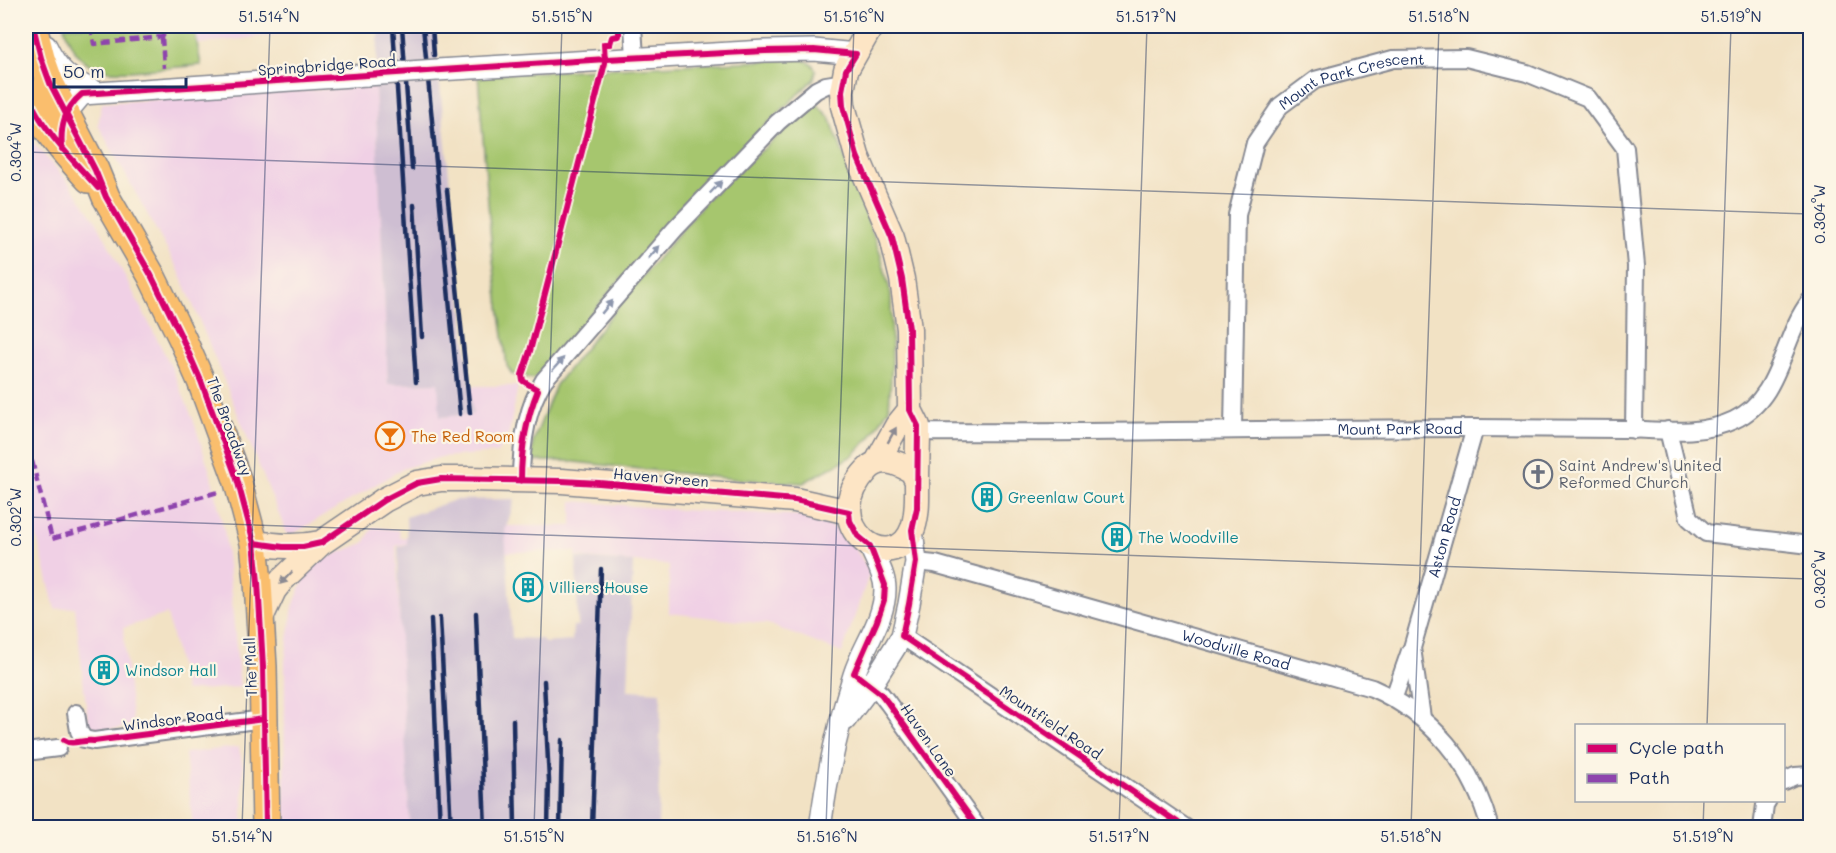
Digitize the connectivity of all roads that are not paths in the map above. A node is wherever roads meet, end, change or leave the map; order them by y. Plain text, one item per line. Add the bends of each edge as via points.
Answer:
1 (633, 26) edge
2 (871, 26) edge
3 (35, 27) edge
4 (856, 54) junction
5 (635, 57) junction
6 (26, 66) edge
7 (843, 82) junction
8 (26, 91) edge
9 (96, 92) junction
10 (66, 113) junction
11 (26, 119) edge
12 (62, 149) junction
13 (106, 197) junction
14 (1810, 301) edge
15 (914, 421) junction
16 (1475, 428) junction
17 (1233, 430) junction
18 (1634, 430) junction
19 (1668, 430) junction
20 (877, 462) junction
21 (521, 481) junction
22 (917, 482) junction
23 (849, 512) junction
24 (912, 530) junction
25 (254, 543) junction
26 (321, 543) junction
27 (1810, 545) edge
28 (870, 546) junction
29 (916, 562) junction
30 (260, 620) junction
31 (902, 636) junction
32 (1412, 648) junction
33 (854, 673) junction
34 (870, 687) junction
35 (1394, 697) junction
36 (76, 713) dead end
37 (1422, 718) junction
38 (264, 719) junction
39 (839, 728) junction
40 (58, 748) dead end
41 (26, 752) edge
42 (1810, 775) edge
43 (1785, 781) edge
44 (1767, 802) edge
45 (266, 828) edge
46 (820, 828) edge
47 (978, 828) edge
48 (1186, 828) edge
49 (1490, 828) edge
50 (1762, 828) edge

1 - 5 street
2 - 4 main road
3 - 6 main road via 33,52
3 - 9 street via 63,74
3 - 10 main road, The Broadway via 50,83
4 - 5 street via 799,50
4 - 7 main road
5 - 9 street, Springbridge Road, bridge
7 - 15 main road via 846,122 892,237 902,279
21 -> 7 street via 522,445 532,404 544,380 675,229 778,122 816,90
8 - 12 main road, The Broadway via 44,126
9 - 10 street, Springbridge Road via 82,94
10 - 12 street
10 - 13 main road, The Broadway
11 - 12 main road
12 - 13 main road, The Broadway
13 - 25 main road, The Broadway via 192,360 237,479
14 - 19 street, Mount Park Road via 1800,314 1778,372 1754,408 1706,429
15 - 17 street, Mount Park Road
20 -> 15 main road via 897,426
15 - 22 main road
16 - 17 street, Mount Park Road
16 - 18 street, Mount Park Road
16 - 32 street, Aston Road
17 - 18 street, Mount Park Crescent via 1237,215 1255,143 1280,106 1315,80 1393,59 1466,58 1527,73 1588,98 1625,148 1636,266
18 - 19 street, Mount Park Road
19 - 27 street via 1689,518 1706,533
20 - 22 main road via 890,461 905,467
20 - 23 main road via 857,482
21 - 23 main road, Haven Green via 600,483 795,500
21 - 26 main road via 441,479 417,483 384,500
22 - 24 main road
23 - 28 main road via 858,536
24 - 28 main road via 898,545 879,550
24 - 29 street
25 - 26 main road via 303,547
25 - 30 main road, The Mall
26 -> 30 main road via 274,590
28 - 33 street via 884,578 885,591 877,621
29 - 31 street
29 - 35 street, Woodville Road via 935,564 1372,687
30 - 38 main road, The Mall
31 - 34 street
31 - 48 street, Mountfield Road
32 - 35 street, Aston Road
32 - 37 street, Aston Road
33 - 34 street, Haven Lane
33 - 39 street
34 - 39 street
34 - 47 street, Haven Lane via 888,703
35 - 37 street, Woodville Road
36 - 38 street, Windsor Road via 80,734 94,741
37 - 49 street, Woodville Road via 1466,768 1483,802
38 - 45 main road, The Mall
39 - 46 street
40 - 41 street
42 - 43 street
44 - 50 street

